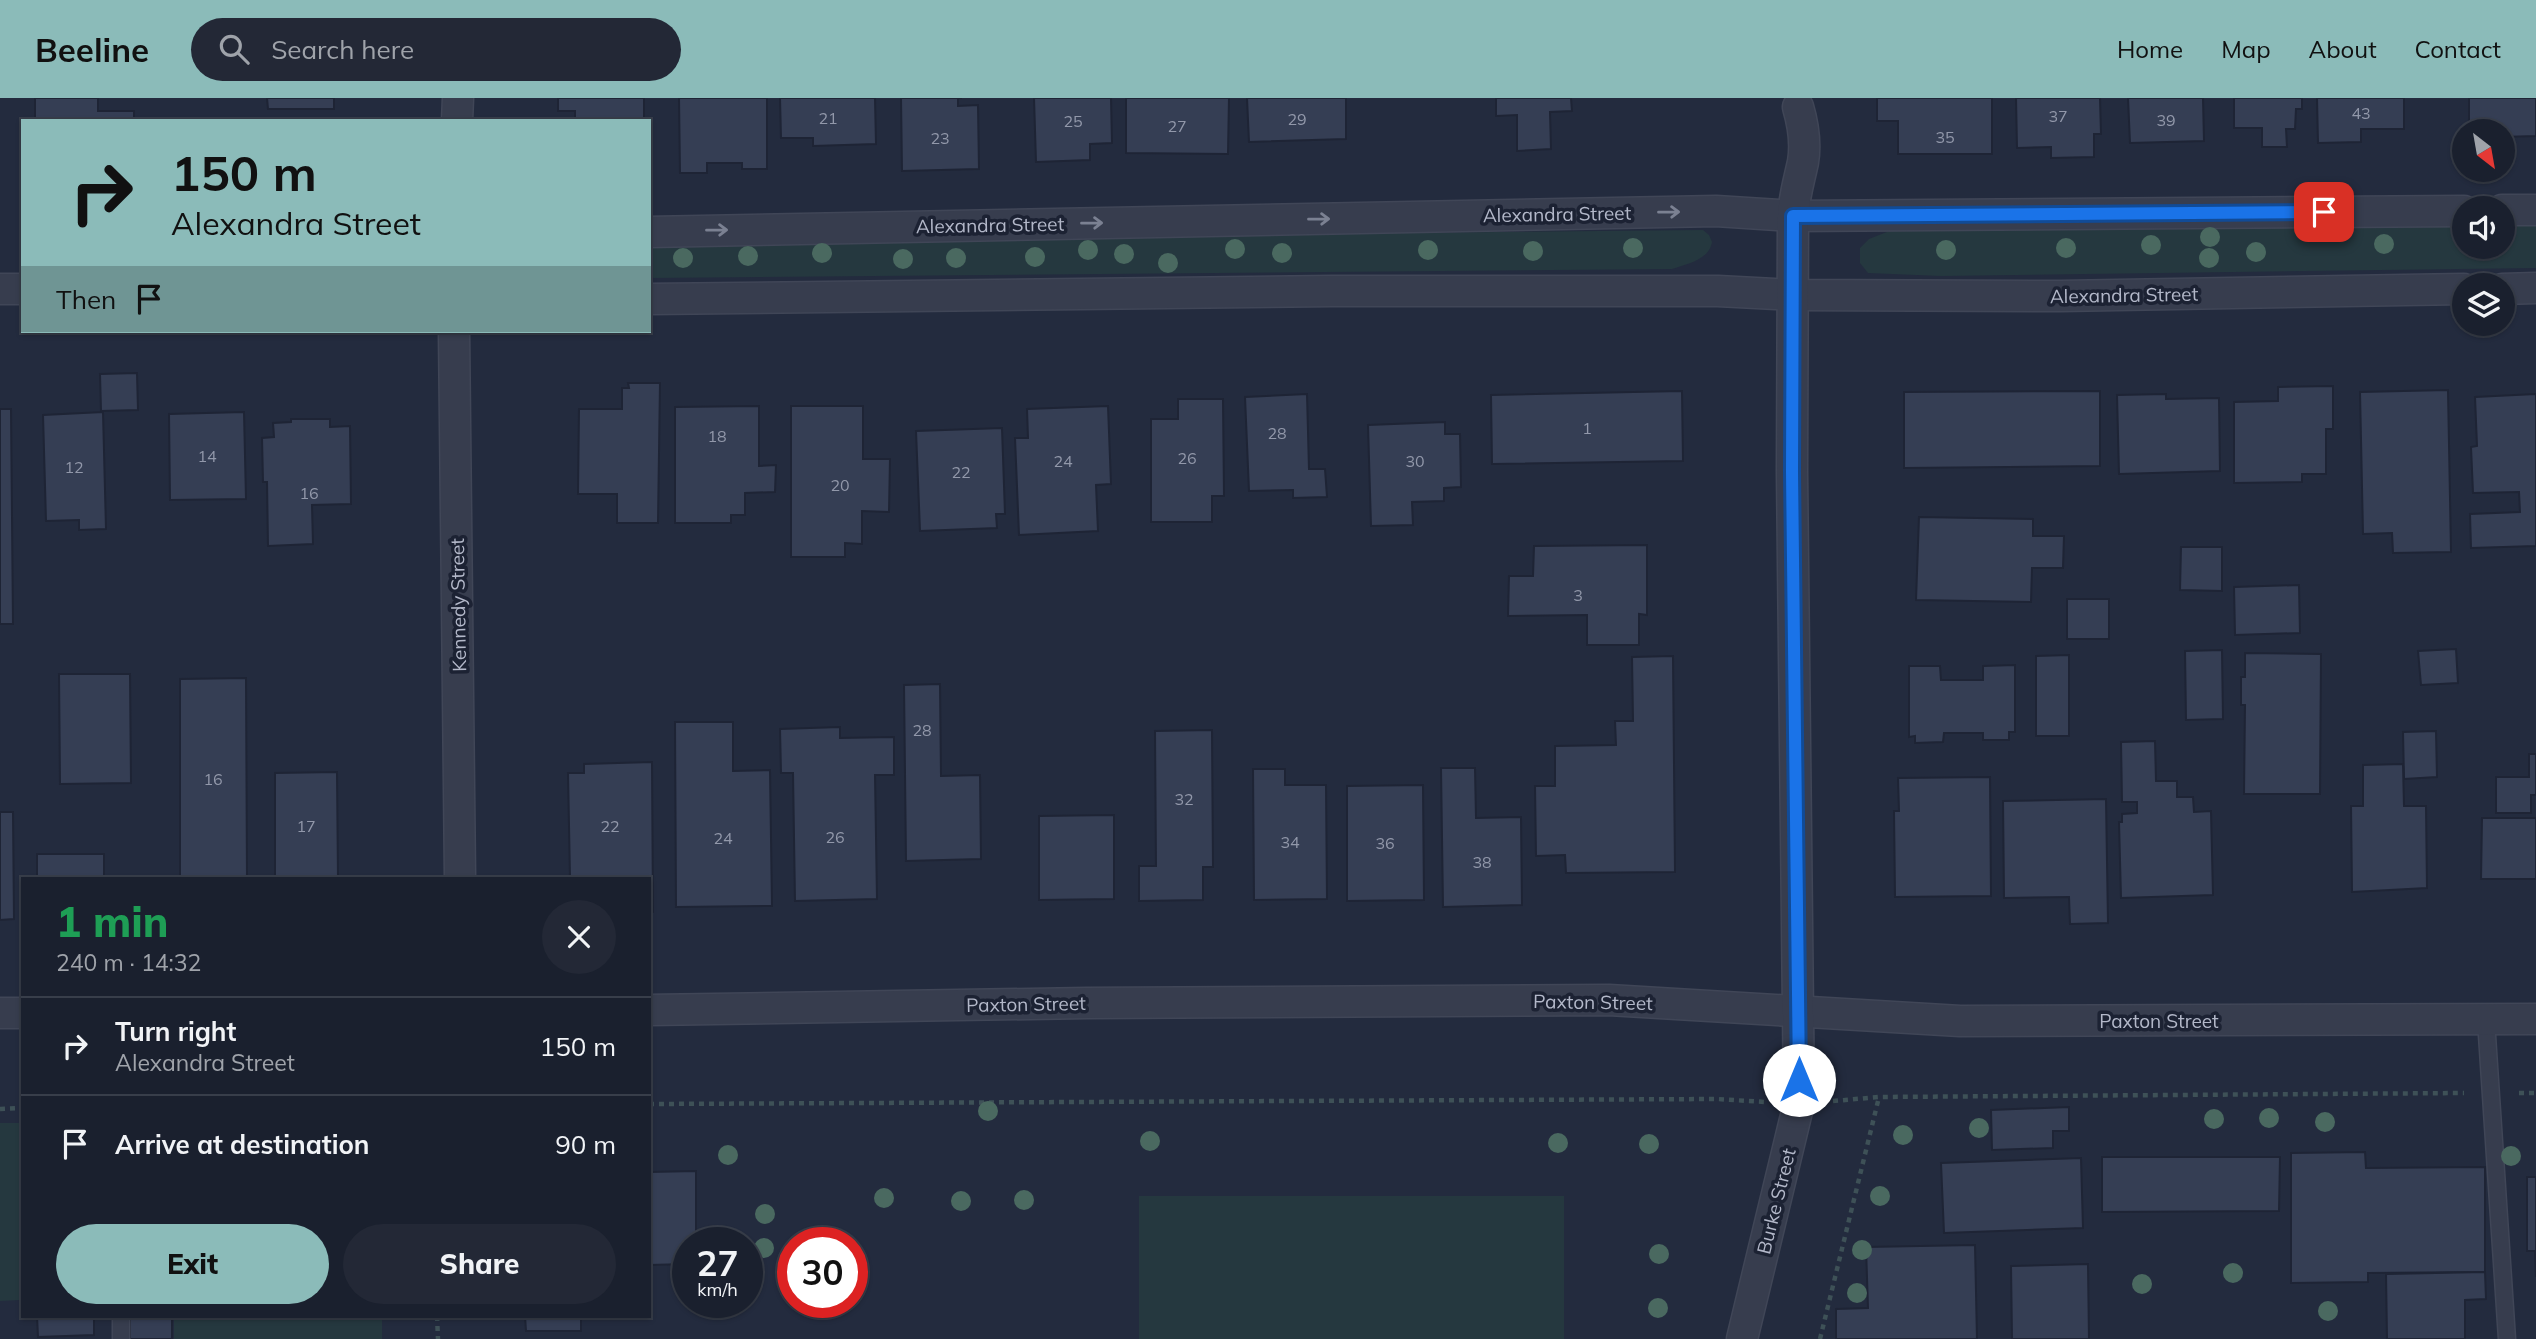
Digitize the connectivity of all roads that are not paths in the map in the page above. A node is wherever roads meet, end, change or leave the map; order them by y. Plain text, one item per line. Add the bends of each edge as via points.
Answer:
1 (458, 98) edge
2 (1797, 102) edge
3 (457, 119) edge
4 (2515, 210) edge
5 (2536, 210) edge
6 (2452, 211) edge
7 (1793, 216) junction
8 (651, 232) edge
9 (2536, 288) edge
10 (0, 289) edge
11 (21, 289) edge
12 (2452, 289) edge
13 (2515, 289) edge
14 (1793, 295) junction
15 (651, 299) edge
16 (454, 333) edge
17 (460, 877) edge
18 (651, 1010) edge
19 (1799, 1011) junction
20 (0, 1013) edge
21 (21, 1013) edge
22 (2536, 1019) edge
23 (2486, 1020) junction
24 (121, 1318) edge
25 (121, 1339) edge
26 (1742, 1339) edge
27 (2507, 1339) edge

1 - 3 street
2 - 7 street, Burke Street via 1803,124 1803,159
4 - 5 street
6 - 7 street, Alexandra Street
8 -> 7 street, Alexandra Street via 1716,211
7 - 14 street, Burke Street
9 - 13 street
10 - 11 street
12 - 14 street, Alexandra Street
14 - 15 street, Alexandra Street via 1332,291
14 - 19 street, Burke Street
16 - 17 street, Kennedy Street
18 - 19 street, Paxton Street via 1609,1000
19 - 23 street, Paxton Street via 1960,1021
19 - 26 street, Burke Street via 1799,1103
20 - 21 street
22 - 23 street, Paxton Street
23 - 27 lane
24 - 25 lane

